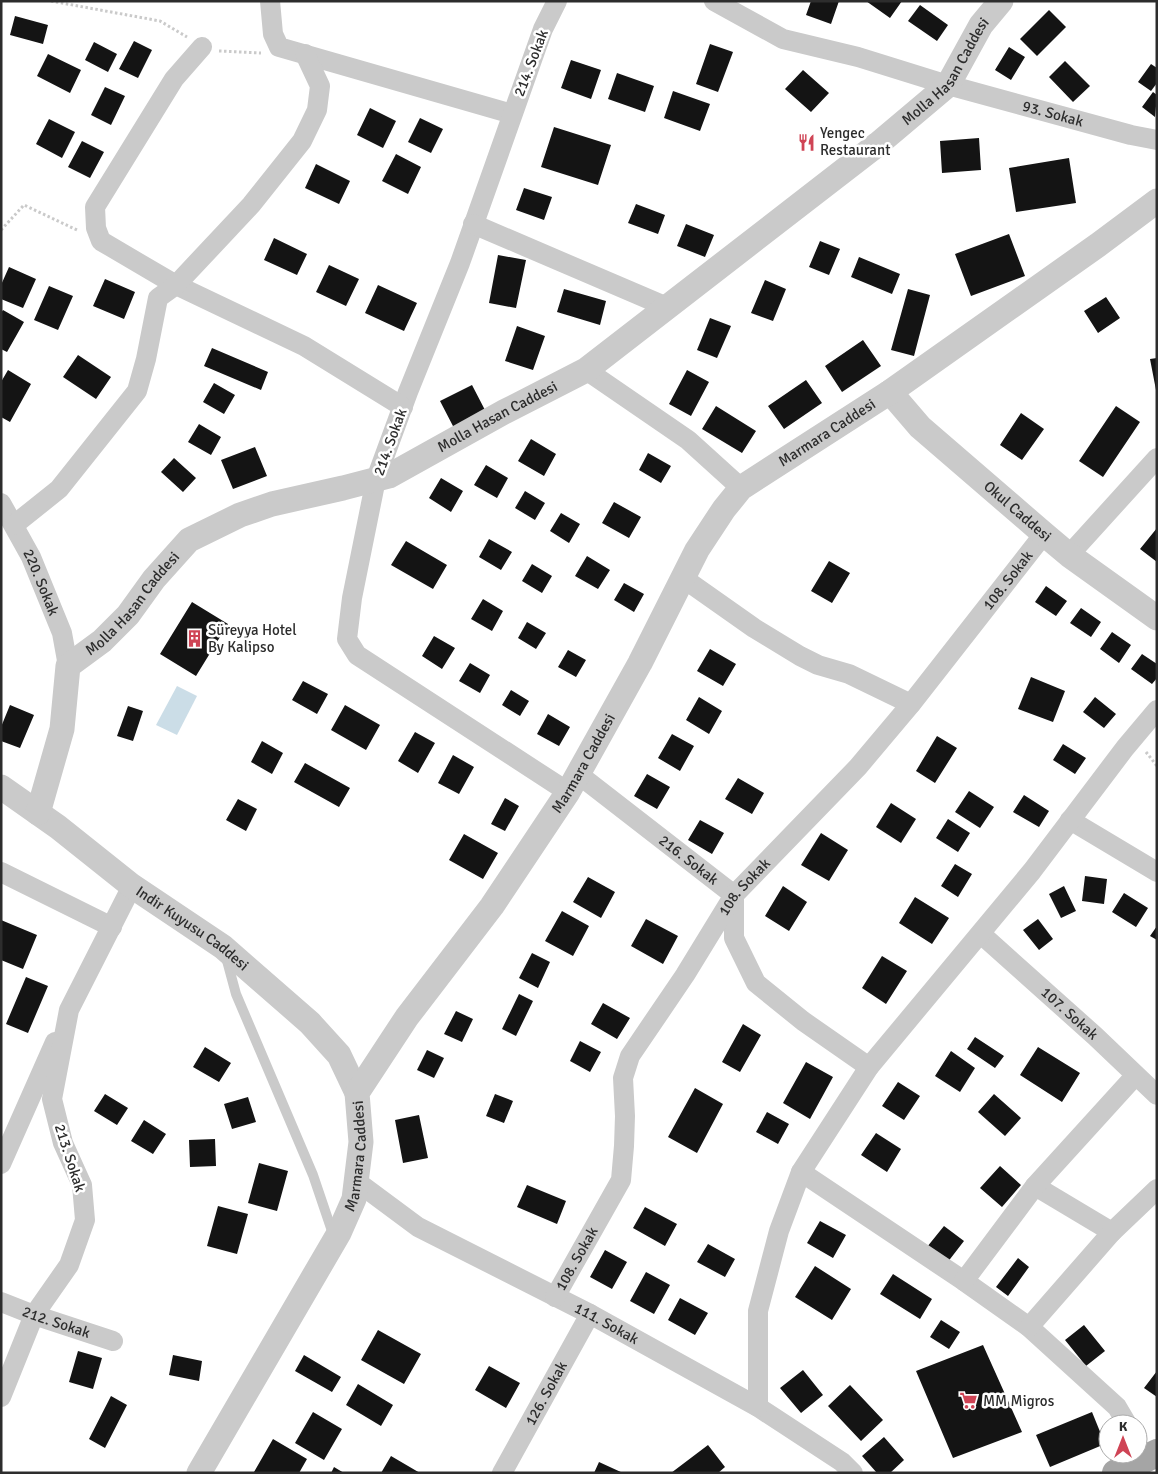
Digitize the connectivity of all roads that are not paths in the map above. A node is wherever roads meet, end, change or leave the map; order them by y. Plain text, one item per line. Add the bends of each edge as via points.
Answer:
1 (270, 1) edge
2 (558, 1) edge
3 (714, 1) edge
4 (1001, 1) edge
5 (202, 47) road end
6 (304, 54) junction
7 (948, 85) junction
8 (512, 114) junction
9 (1157, 140) edge
10 (1157, 201) edge
11 (473, 224) junction
12 (176, 285) junction
13 (667, 307) junction
14 (586, 370) junction
15 (890, 392) junction
16 (402, 407) junction
17 (1157, 458) edge
18 (376, 479) junction
19 (741, 488) junction
20 (1, 503) edge
21 (14, 525) junction
22 (1044, 534) junction
23 (1069, 555) junction
24 (683, 578) junction
25 (1157, 618) edge
26 (68, 666) junction
27 (911, 704) junction
28 (1157, 710) edge
29 (573, 783) junction
30 (1, 787) edge
31 (38, 812) junction
32 (1070, 820) junction
33 (1, 872) edge
34 (1157, 872) edge
35 (132, 886) junction
36 (734, 895) junction
37 (112, 927) junction
38 (981, 934) junction
39 (223, 947) junction
40 (69, 1010) junction
41 (869, 1067) junction
42 (1135, 1076) junction
43 (358, 1093) junction
44 (1157, 1095) edge
45 (1, 1164) edge
46 (801, 1172) junction
47 (356, 1181) junction
48 (1035, 1186) junction
49 (1157, 1189) edge
50 (1112, 1232) junction
51 (335, 1241) junction
52 (964, 1281) junction
53 (555, 1297) junction
54 (1, 1302) edge
55 (590, 1314) junction
56 (34, 1315) junction
57 (1029, 1327) junction
58 (113, 1341) dead end
59 (1, 1397) edge
60 (758, 1407) junction
61 (1121, 1414) edge
62 (1129, 1464) edge
63 (199, 1473) edge
64 (502, 1473) edge
65 (852, 1473) edge
66 (1116, 1473) edge

1 - 6 street via 272,34 280,47
2 - 8 street, 214. Sokak via 543,29
3 - 7 street, 93. Sokak via 783,39 858,57
4 - 7 street, Molla Hasan Caddesi via 981,25
5 - 12 street via 174,79 95,206 96,228 101,241
6 - 8 street
6 - 12 street via 320,86 317,110 302,141 251,205
7 - 9 street, 93. Sokak
7 - 13 street, Molla Hasan Caddesi via 878,144
8 - 11 street, 214. Sokak
10 - 15 street, Marmara Caddesi
11 - 13 street
11 - 16 street, 214. Sokak
12 - 16 street via 304,346
12 - 21 street via 158,298 137,391 59,489
13 - 14 street, Molla Hasan Caddesi
14 - 18 street, Molla Hasan Caddesi via 390,476
14 - 19 street via 688,440
15 - 19 street, Marmara Caddesi
15 - 22 street, Okul Caddesi via 920,427
16 - 18 street, 214. Sokak
17 - 23 street
18 - 26 street, Molla Hasan Caddesi via 272,504 240,515 189,540 102,641
18 - 29 street, 214. Sokak via 347,639 357,655
19 - 24 street, Marmara Caddesi via 697,550
20 - 21 street, 220. Sokak
21 - 26 street, 220. Sokak via 32,556 62,633
22 - 23 street, Okul Caddesi
22 - 27 street, 108. Sokak
23 - 25 street, Okul Caddesi
24 - 27 street via 800,656 856,677
24 - 29 street, Marmara Caddesi
26 - 31 street, Molla Hasan Caddesi via 62,729
27 - 36 street, 108. Sokak via 858,768
28 - 32 street
29 - 36 street, 216. Sokak
29 - 43 street, Marmara Caddesi via 492,906 407,1016
30 - 31 street, Indir Kuyusu Caddesi
31 - 35 street, Indir Kuyusu Caddesi
32 - 34 street
32 - 38 street
33 - 37 street
35 - 37 street, 213. Sokak
35 - 39 street, Indir Kuyusu Caddesi
36 - 41 street, 216. Sokak via 734,938 756,983
36 - 53 street, 108. Sokak via 630,1056 623,1078 625,1116 621,1180
37 - 40 street, 213. Sokak
38 - 41 street
38 - 42 street, 107. Sokak
39 - 43 street, Indir Kuyusu Caddesi via 310,1023 339,1055
39 - 51 lane via 236,994 314,1174
40 - 45 street
40 - 56 street, 213. Sokak via 52,1099 63,1143 82,1185 85,1220 69,1265
41 - 46 street
42 - 44 street, 107. Sokak
42 - 48 street
43 - 47 street, Marmara Caddesi via 361,1142
46 - 52 street
46 - 60 street via 780,1231 758,1311
47 - 51 street, Marmara Caddesi via 354,1199
47 - 53 street, 111. Sokak via 418,1227
48 - 50 street
48 - 52 street
49 - 50 street
50 - 57 street
51 - 63 street, Marmara Caddesi
52 - 57 street
53 - 55 street, 111. Sokak
54 - 56 street, 212. Sokak
55 - 60 street, 111. Sokak
55 - 64 street, 126. Sokak
56 - 58 street, 212. Sokak
56 - 59 street, 213. Sokak
57 - 61 street
60 - 65 street, 111. Sokak via 842,1462
62 - 66 main road

